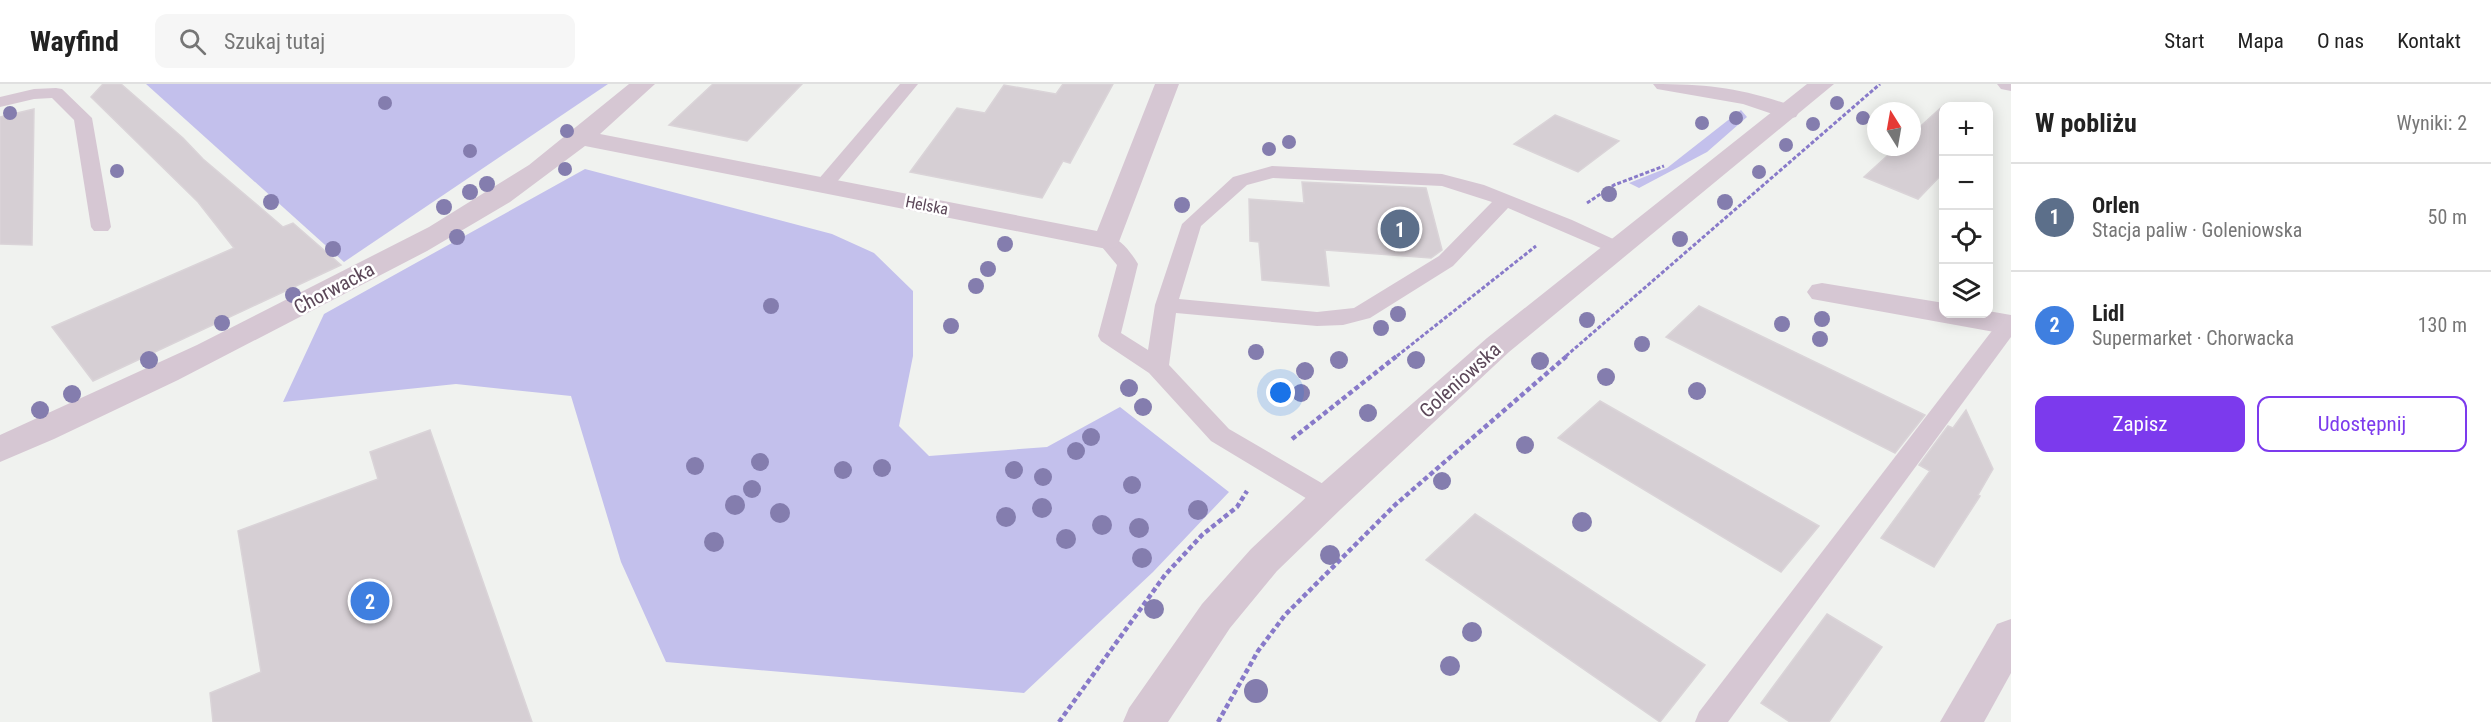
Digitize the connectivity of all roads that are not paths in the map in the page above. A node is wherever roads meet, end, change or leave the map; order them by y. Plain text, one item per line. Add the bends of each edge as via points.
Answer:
1 (643, 84) edge
2 (909, 84) edge
3 (1167, 84) edge
4 (1665, 84) edge
5 (1822, 84) edge
6 (0, 102) edge
7 (1787, 112) junction
8 (581, 138) junction
9 (824, 185) junction
10 (1505, 200) junction
11 (101, 227) dead end
12 (1107, 241) junction
13 (1617, 248) junction
14 (1822, 292) dead end
15 (1166, 305) junction
16 (1939, 312) edge
17 (1975, 318) edge
18 (2010, 324) edge
19 (1157, 367) junction
20 (0, 449) edge
21 (1328, 499) junction
22 (2011, 636) edge
23 (1144, 722) edge
24 (1710, 722) edge
25 (1961, 722) edge

1 - 8 street, Chorwacka
2 - 9 lane
3 - 12 street
4 - 7 street via 1748,98
5 - 7 street, Goleniowska
6 - 11 lane via 56,93 83,118
7 - 13 street, Goleniowska
8 - 9 street, Helska
8 - 20 street, Chorwacka via 502,196 421,242 250,332
9 - 12 street, Helska
10 - 13 lane
10 - 15 lane via 1446,261 1362,314 1317,318
10 - 15 lane via 1442,180 1272,172 1240,181 1192,224
12 - 19 lane via 1128,264 1109,336
13 - 21 street, Goleniowska via 1498,345
14 - 16 street
15 - 19 lane
17 - 18 street
18 - 24 lane
19 - 21 lane via 1220,435
21 - 23 street, Goleniowska via 1263,560 1216,616
22 - 25 street

